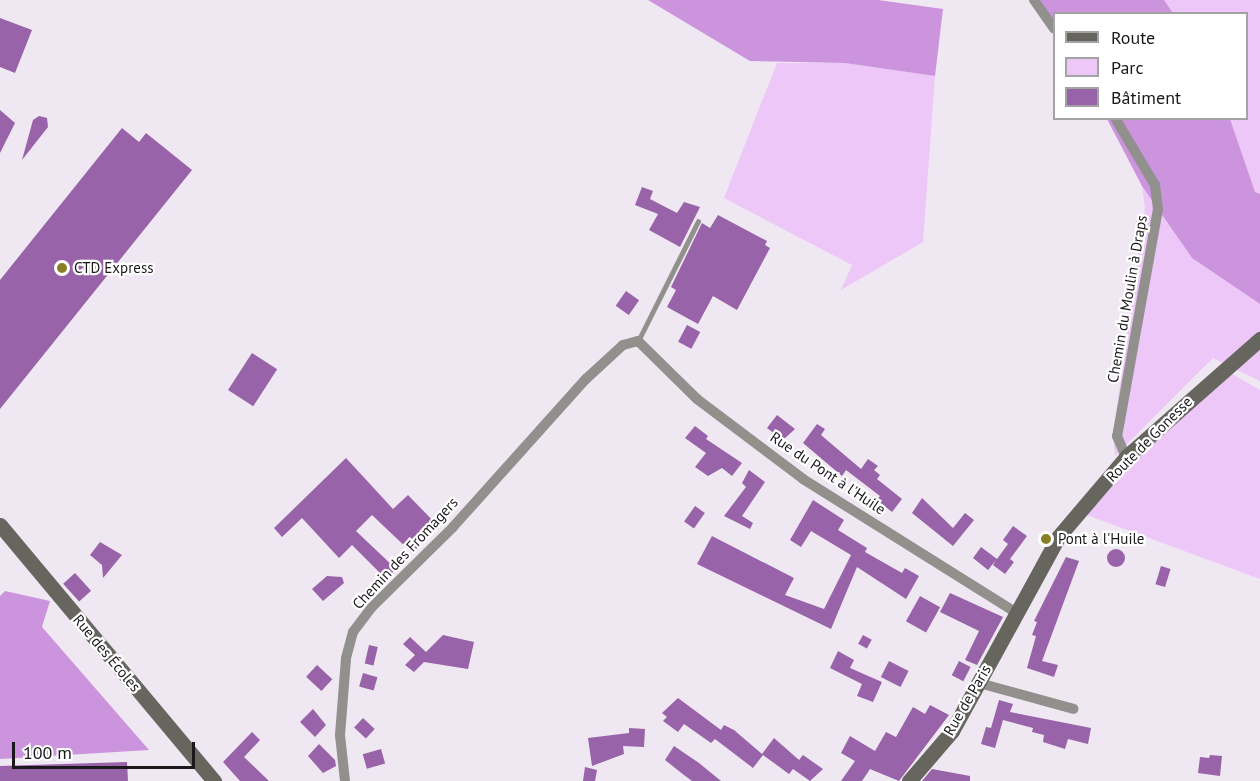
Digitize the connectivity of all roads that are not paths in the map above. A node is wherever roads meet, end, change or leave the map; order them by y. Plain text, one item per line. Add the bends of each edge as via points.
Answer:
1 (1034, 0) edge
2 (1053, 28) edge
3 (1116, 120) edge
4 (698, 221) dead end
5 (1260, 339) edge
6 (638, 341) junction
7 (1126, 457) junction
8 (0, 525) edge
9 (1015, 612) junction
10 (978, 683) junction
11 (1074, 709) dead end
12 (214, 781) edge
13 (345, 781) edge
14 (909, 781) edge

1 - 2 street
3 - 7 street, Chemin du Moulin à Draps via 1155,184 1158,209 1117,436
4 - 6 lane
5 - 7 street, Route de Gonesse
6 - 9 street, Rue du Pont à l'Huile via 698,399 803,479
6 - 13 street, Chemin des Fromagers via 623,345 586,379 353,632 346,658 340,735
7 - 9 street, Route de Gonesse via 1058,537
8 - 12 street, Rue des Écoles
9 - 10 street, Rue de Paris
10 - 11 street
10 - 14 street, Rue de Paris via 952,731

